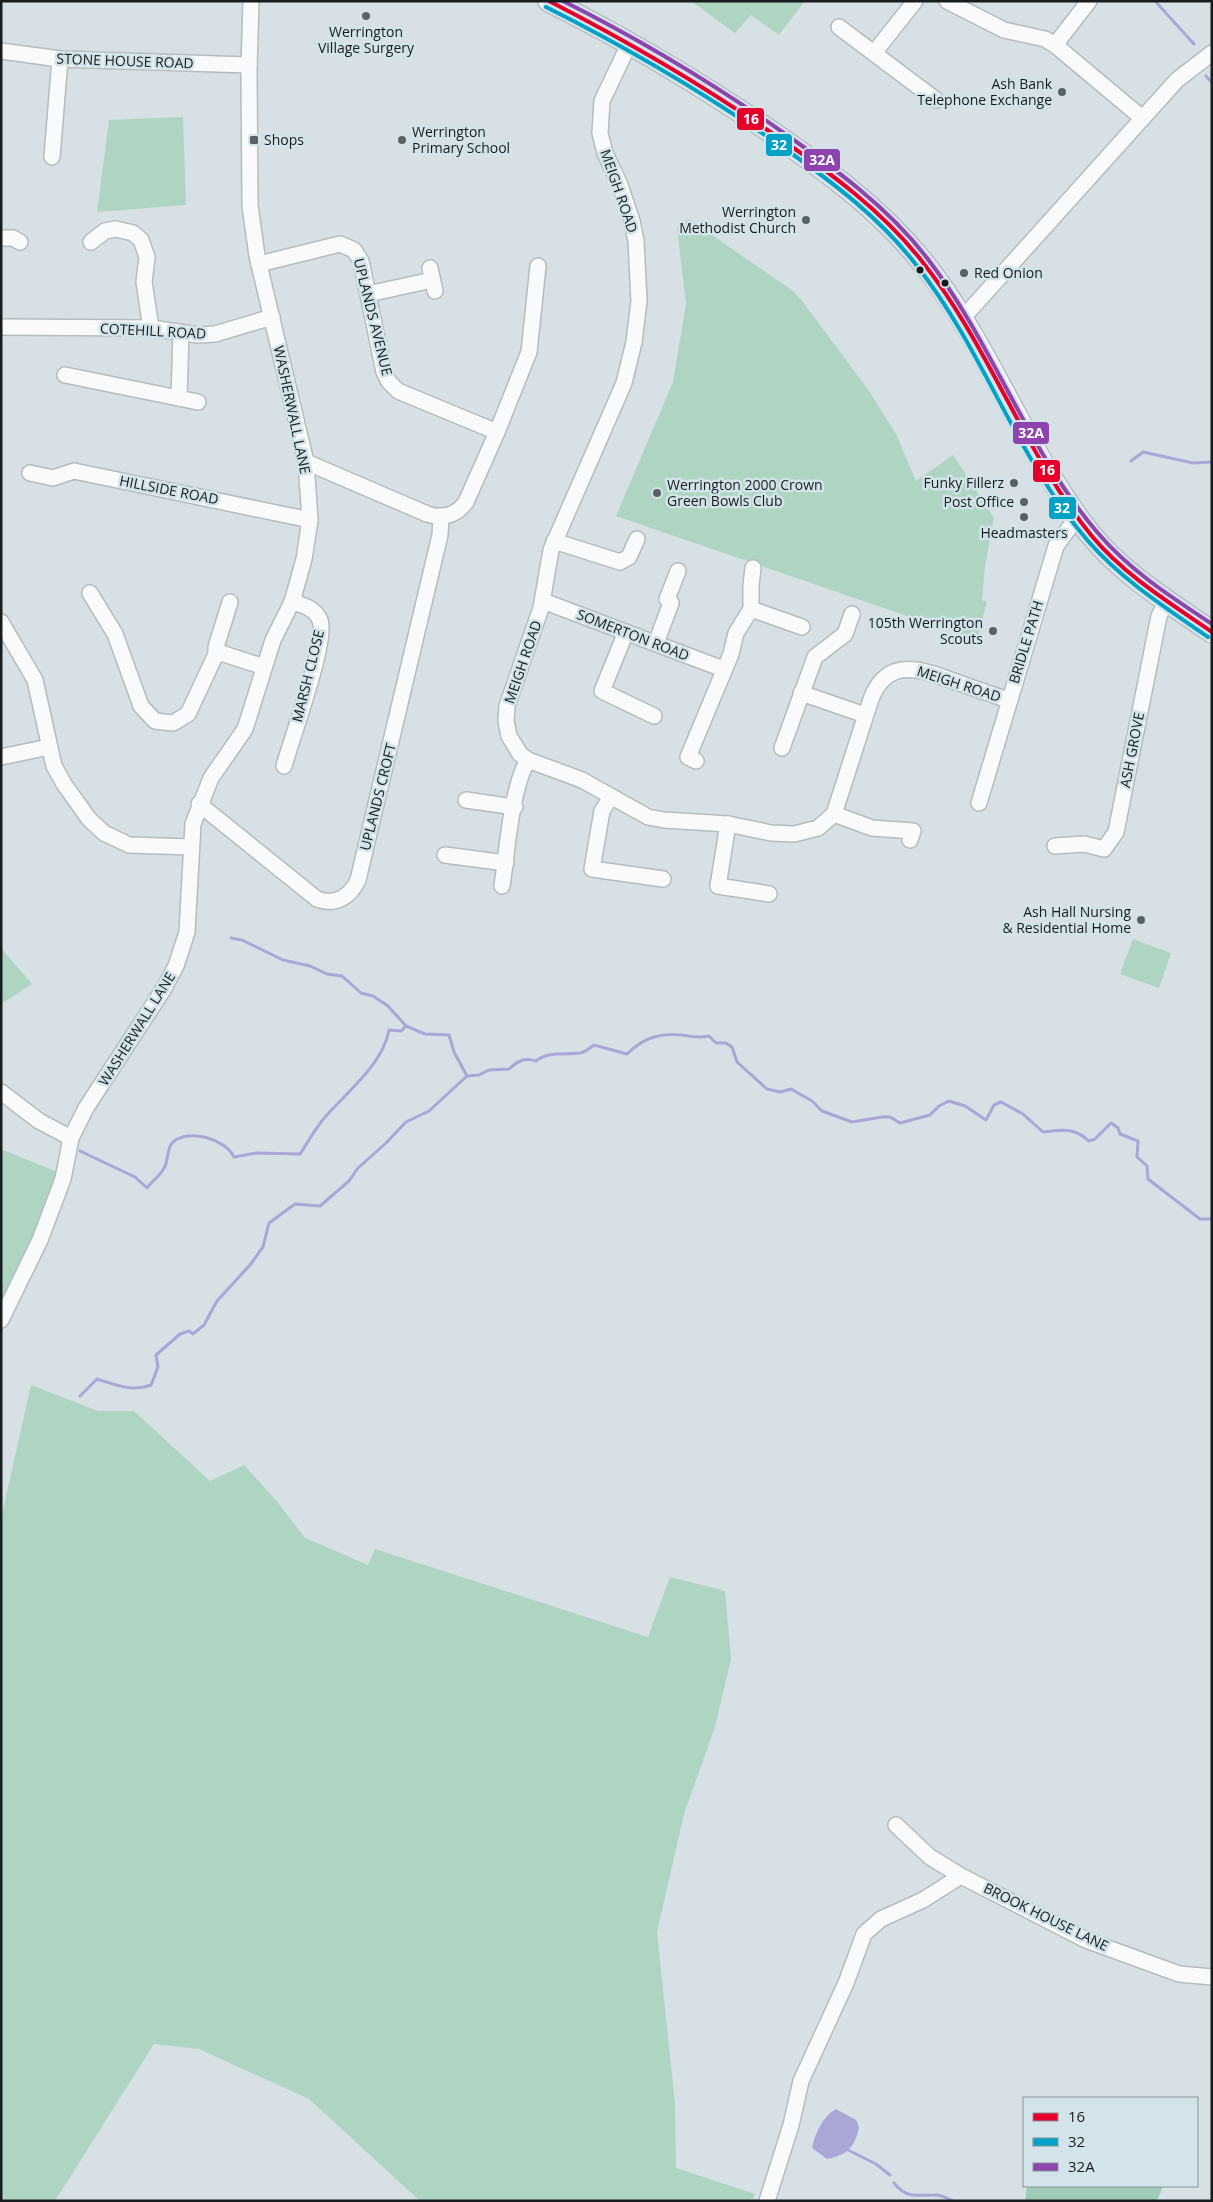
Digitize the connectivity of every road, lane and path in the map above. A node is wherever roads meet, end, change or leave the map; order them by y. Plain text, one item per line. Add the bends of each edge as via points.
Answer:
1 (252, 1) edge
2 (550, 1) edge
3 (915, 1) edge
4 (947, 1) edge
5 (1089, 1) edge
6 (963, 5) edge
7 (839, 28) dead end
8 (629, 44) junction
9 (1055, 45) junction
10 (1, 51) edge
11 (874, 53) junction
12 (1212, 53) edge
13 (60, 59) junction
14 (249, 65) junction
15 (936, 100) dead end
16 (1141, 117) junction
17 (52, 157) dead end
18 (94, 236) dead end
19 (259, 264) junction
20 (538, 266) dead end
21 (432, 280) dead end
22 (368, 294) junction
23 (272, 317) junction
24 (961, 320) junction
25 (1, 327) edge
26 (151, 328) junction
27 (181, 332) junction
28 (65, 375) dead end
29 (179, 398) junction
30 (198, 402) dead end
31 (497, 432) junction
32 (306, 462) junction
33 (30, 473) dead end
34 (441, 516) junction
35 (1077, 517) junction
36 (310, 520) junction
37 (636, 539) dead end
38 (554, 540) junction
39 (754, 568) dead end
40 (678, 572) dead end
41 (90, 593) dead end
42 (1166, 600) junction
43 (543, 601) junction
44 (230, 602) dead end
45 (292, 602) junction
46 (751, 609) junction
47 (852, 614) dead end
48 (1, 622) edge
49 (802, 627) dead end
50 (626, 632) junction
51 (1212, 632) edge
52 (656, 643) junction
53 (216, 654) junction
54 (264, 667) junction
55 (723, 669) junction
56 (801, 693) junction
57 (1008, 700) junction
58 (865, 715) junction
59 (654, 716) dead end
60 (48, 747) junction
61 (782, 748) dead end
62 (1, 757) edge
63 (528, 760) junction
64 (696, 761) dead end
65 (284, 766) dead end
66 (611, 798) junction
67 (466, 800) dead end
68 (979, 803) dead end
69 (199, 804) junction
70 (515, 807) junction
71 (834, 814) junction
72 (728, 824) junction
73 (910, 840) dead end
74 (1055, 846) dead end
75 (191, 847) junction
76 (445, 854) dead end
77 (506, 863) junction
78 (663, 879) dead end
79 (502, 886) dead end
80 (768, 894) dead end
81 (1, 1092) edge
82 (71, 1138) junction
83 (1, 1320) edge
84 (896, 1825) dead end
85 (961, 1876) junction
86 (1212, 1977) edge
87 (767, 2201) edge

1 - 14 street, WASHERWALL LANE
2 - 8 highway
3 - 11 street
4 - 6 street
5 - 9 street
6 - 9 street via 1004,30
7 - 11 street
8 - 24 highway via 732,106 850,189 893,228 922,262
8 - 38 street, MEIGH ROAD via 602,101 600,133 605,153 620,185 636,241 640,281 636,329 624,383
9 - 16 street
10 - 13 street, STONE HOUSE ROAD
11 - 15 street
12 - 16 street via 1177,80
13 - 14 street, STONE HOUSE ROAD
13 - 17 street
14 - 19 street, WASHERWALL LANE via 250,206
16 - 24 street
18 - 26 street via 121,229 133,233 144,245 147,257 144,282
19 - 22 street, UPLANDS AVENUE via 345,245 359,256
19 - 23 street, WASHERWALL LANE
20 - 31 street via 529,352
21 - 22 street
22 - 31 street, UPLANDS AVENUE via 384,372 393,387
23 - 27 street, COTEHILL ROAD via 215,334
23 - 32 street, WASHERWALL LANE
24 - 35 highway
25 - 26 street, COTEHILL ROAD
26 - 27 street, COTEHILL ROAD
27 - 29 street
28 - 29 street
29 - 30 street
31 - 34 street via 466,502 455,513
32 - 34 street via 427,514
32 - 36 street, WASHERWALL LANE
33 - 36 street, HILLSIDE ROAD via 53,478 74,471
34 - 69 street, UPLANDS CROFT via 440,535 392,741 358,880 350,893 332,902 317,899
35 - 42 highway via 1107,552
35 - 57 street, BRIDLE PATH via 1056,546
36 - 45 street, WASHERWALL LANE via 304,559
37 - 38 street via 629,557 620,562
38 - 43 street, MEIGH ROAD
39 - 46 street via 750,585
40 - 52 street via 667,599 671,603
41 - 53 street via 115,634 141,706 155,721 173,723 188,714
42 - 51 highway
42 - 74 street, ASH GROVE via 1159,616 1116,832 1104,849 1084,844
43 - 50 street, SOMERTON ROAD
43 - 63 street, MEIGH ROAD via 506,714 512,742
44 - 53 street
45 - 54 street, WASHERWALL LANE
45 - 65 street, MARSH CLOSE via 314,611 322,630
46 - 49 street
46 - 55 street via 736,634
47 - 56 street via 845,634 815,657
48 - 60 street via 35,680
50 - 52 street, SOMERTON ROAD
50 - 59 street via 602,691
52 - 55 street, SOMERTON ROAD
53 - 54 street
54 - 69 street, WASHERWALL LANE via 245,729 211,778
55 - 64 street via 688,757
56 - 58 street
56 - 61 street
57 - 58 street, MEIGH ROAD via 923,670 906,669 888,676 878,686
57 - 68 street, BRIDLE PATH
58 - 71 street, MEIGH ROAD
60 - 62 street
60 - 75 street via 64,784 89,819 104,833 138,846
63 - 66 street, MEIGH ROAD via 582,780
63 - 70 street
66 - 72 street, MEIGH ROAD via 648,817
66 - 78 street via 602,811 592,869
67 - 70 street
69 - 75 street, WASHERWALL LANE
70 - 77 street
71 - 72 street, MEIGH ROAD via 818,828 794,834
71 - 73 street via 872,828 913,831
72 - 80 street via 718,886
75 - 82 street, WASHERWALL LANE via 187,932 176,966 86,1108
76 - 77 street
77 - 79 street
81 - 82 street via 38,1120
82 - 83 street, WASHERWALL LANE via 63,1179 40,1240
84 - 85 street, BROOK HOUSE LANE via 930,1857
85 - 86 street, BROOK HOUSE LANE via 1086,1940 1180,1974
85 - 87 street via 924,1900 882,1919 864,1934 846,1983 801,2081

